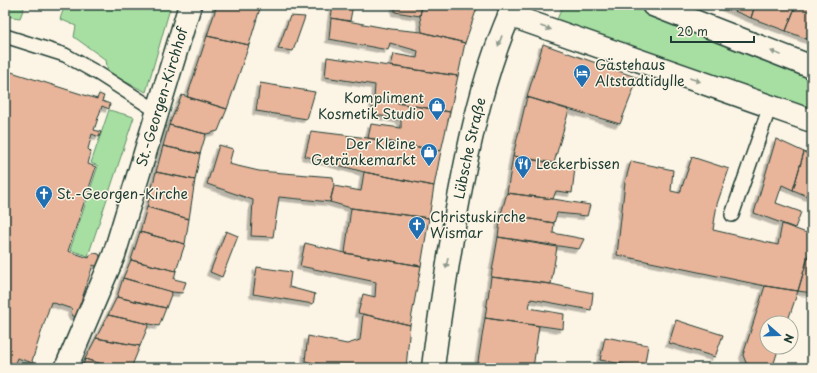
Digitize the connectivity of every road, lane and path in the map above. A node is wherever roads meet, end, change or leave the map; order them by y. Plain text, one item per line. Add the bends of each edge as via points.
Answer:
1 (190, 5) edge
2 (653, 5) edge
3 (512, 10) edge
4 (5, 36) edge
5 (812, 67) edge
6 (770, 106) junction
7 (157, 111) junction
8 (812, 122) edge
9 (732, 215) dead end
10 (66, 368) edge
11 (433, 368) edge

1 - 7 street, St.-Georgen-Kirchhof
5 -> 2 street
3 -> 6 street
3 -> 11 street, Lübsche Straße via 484,89 465,168 447,267
4 - 7 lane via 65,55
6 - 8 street
6 - 9 lane
7 - 10 street, St.-Georgen-Kirchhof via 114,255

